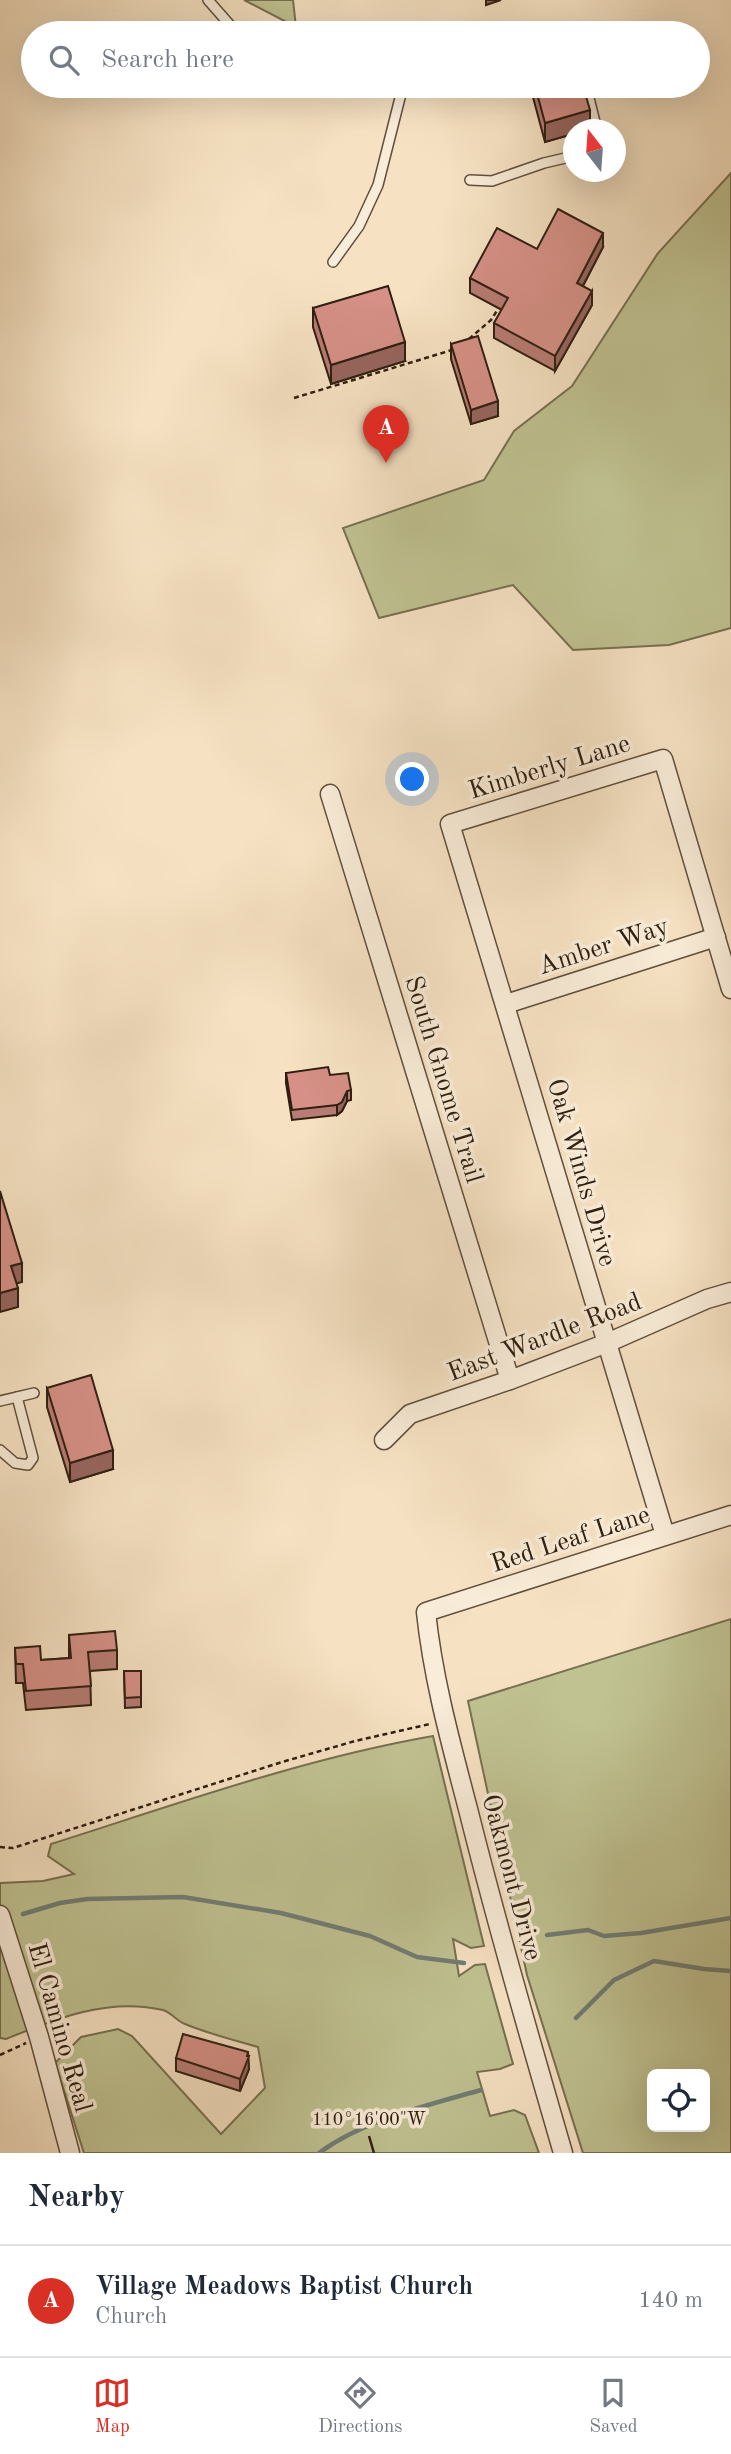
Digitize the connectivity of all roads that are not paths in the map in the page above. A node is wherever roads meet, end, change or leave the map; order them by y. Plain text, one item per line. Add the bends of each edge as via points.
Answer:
1 (208, 0) edge
2 (226, 21) edge
3 (400, 98) edge
4 (589, 98) edge
5 (594, 119) edge
6 (563, 158) edge
7 (470, 180) dead end
8 (333, 262) dead end
9 (330, 794) dead end
10 (450, 824) joint
11 (716, 937) junction
12 (731, 989) edge
13 (506, 1004) junction
14 (731, 1292) edge
15 (607, 1343) junction
16 (510, 1380) junction
17 (34, 1393) dead end
18 (17, 1397) junction
19 (0, 1401) edge
20 (384, 1440) dead end
21 (0, 1450) edge
22 (731, 1515) edge
23 (665, 1535) junction
24 (426, 1612) joint
25 (0, 1915) edge
26 (70, 2153) edge
27 (563, 2153) edge

1 - 2 lane
3 - 8 lane via 378,185 359,226
4 - 5 lane
6 - 7 lane via 492,181
9 - 16 street, South Gnome Trail
10 - 11 street, Kimberly Lane via 663,759
10 - 13 street, Oak Winds Drive
11 - 12 street
11 - 13 street, Amber Way
13 - 15 street, Oak Winds Drive
14 - 15 street, East Wardle Road
15 - 16 street, East Wardle Road
15 - 23 street, Oak Winds Drive
16 - 20 street, East Wardle Road via 410,1414
17 - 18 lane
18 - 19 lane
18 - 21 lane via 33,1458 29,1465 15,1463
22 - 23 street, Red Leaf Lane
23 - 24 street, Red Leaf Lane
24 - 27 street, Oakmont Drive via 445,1721 500,1938
25 - 26 street, El Camino Real

